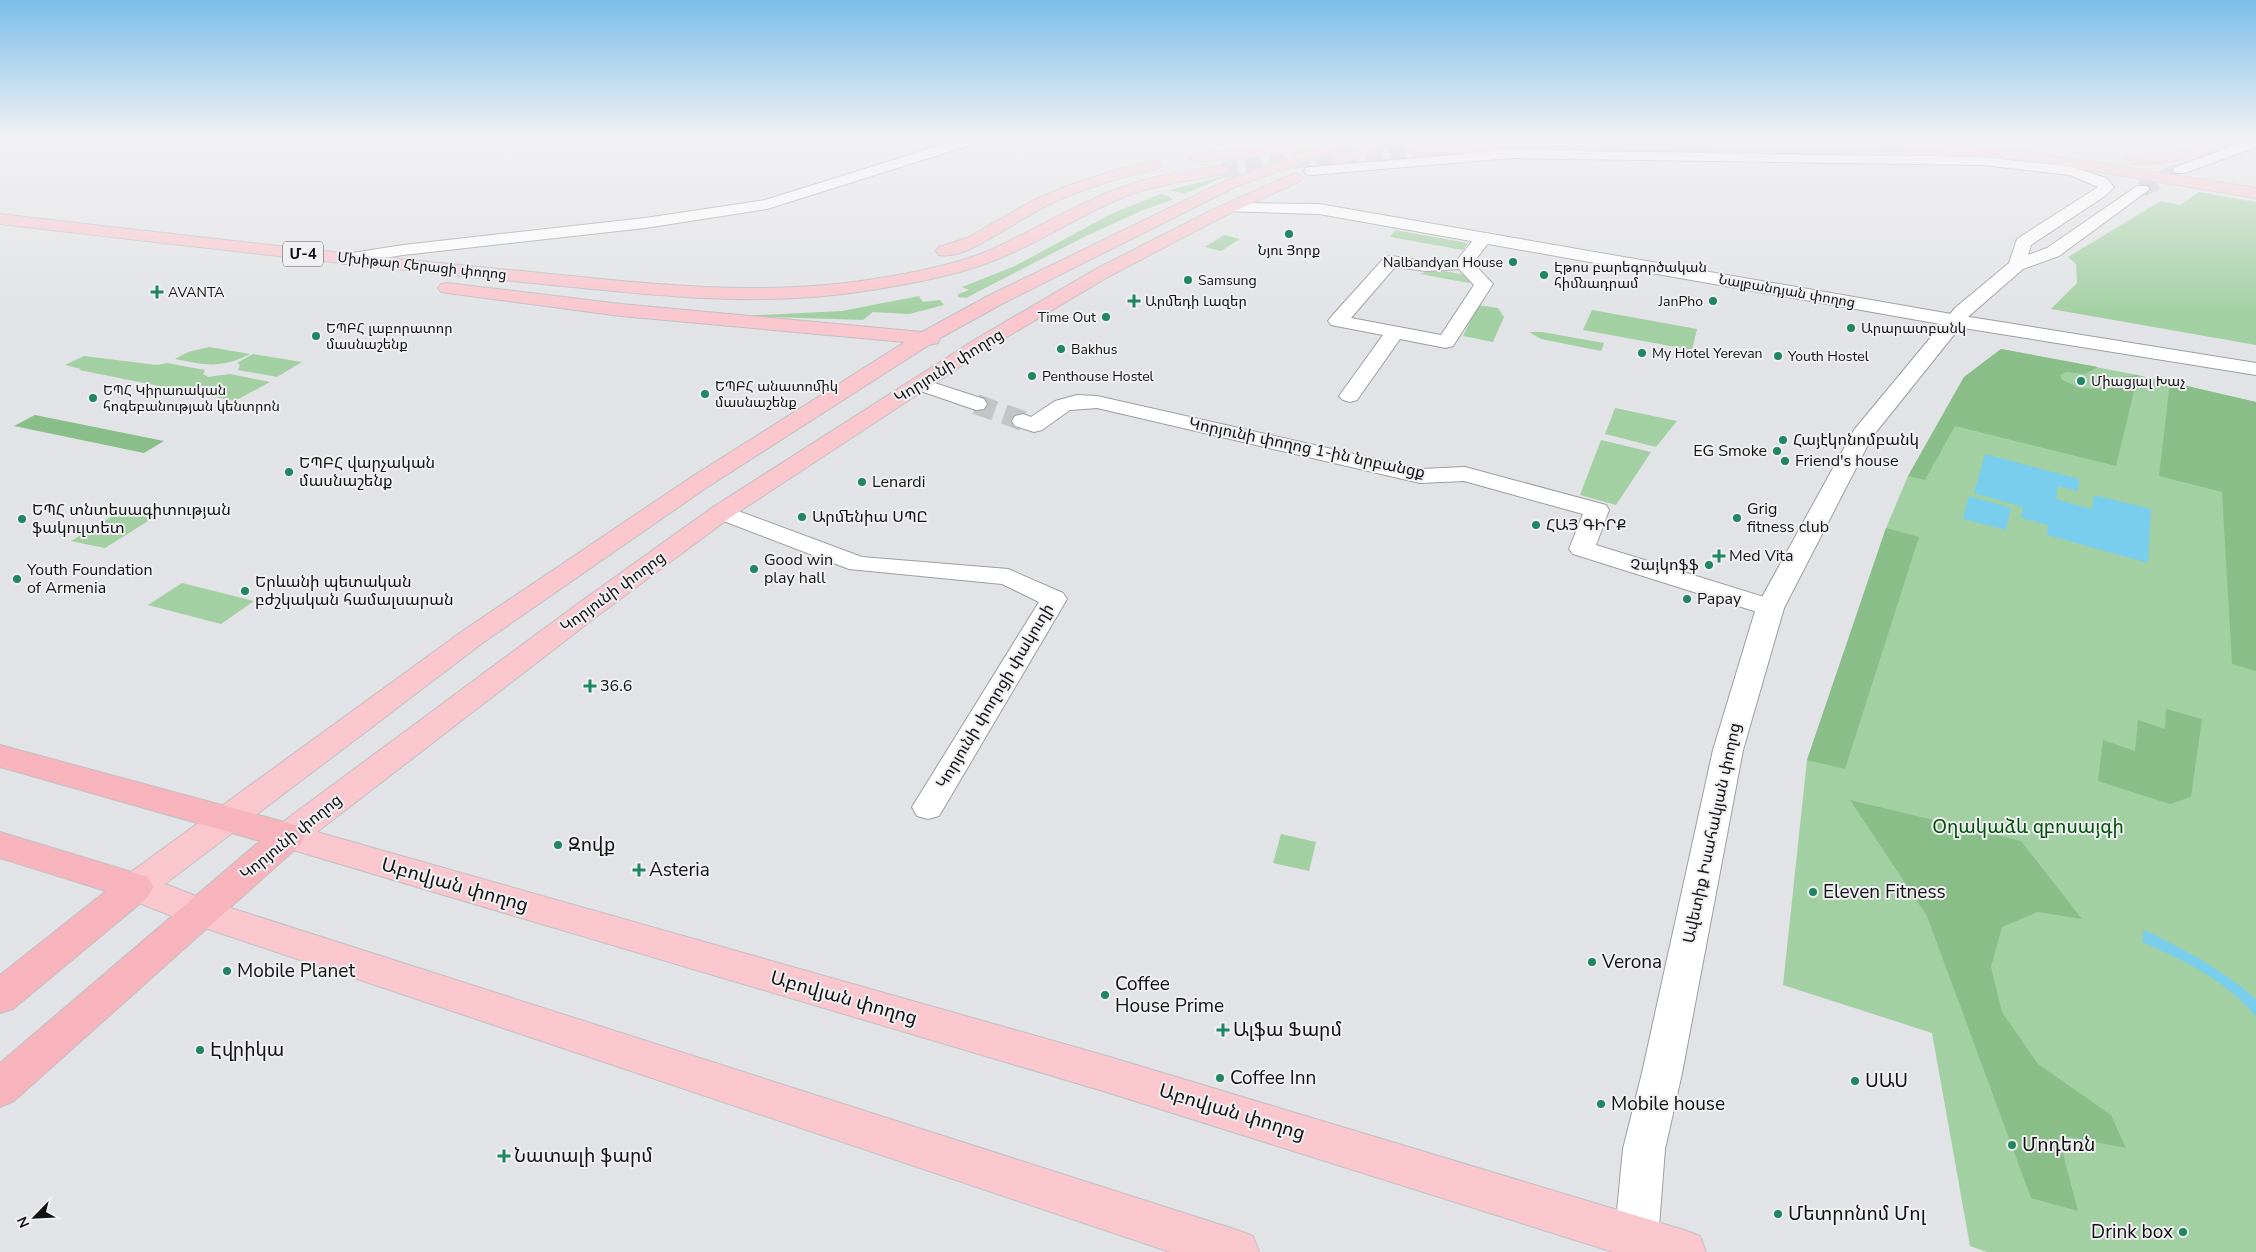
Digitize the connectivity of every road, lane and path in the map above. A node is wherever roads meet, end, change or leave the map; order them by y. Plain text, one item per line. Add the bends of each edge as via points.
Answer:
1 (791, 196) edge
2 (1055, 196) edge
3 (1082, 196) edge
4 (1112, 196) edge
5 (1137, 196) edge
6 (1204, 196) edge
7 (1254, 196) edge
8 (1305, 196) edge
9 (2093, 196) edge
10 (2132, 196) tunnel mouth
11 (1230, 208) junction
12 (0, 219) edge
13 (0, 231) edge
14 (1484, 238) junction
15 (346, 259) junction
16 (971, 263) junction
17 (1463, 264) junction
18 (2018, 265) junction
19 (351, 276) dead end
20 (605, 284) junction
21 (428, 286) dead end
22 (574, 303) junction
23 (1960, 316) junction
24 (1395, 332) junction
25 (926, 338) junction
26 (983, 343) junction
27 (2256, 359) edge
28 (2256, 369) edge
29 (919, 384) junction
30 (1350, 396) dead end
31 (976, 404) tunnel mouth
32 (1023, 421) tunnel mouth
33 (722, 512) junction
34 (1770, 608) junction
35 (0, 756) edge
36 (928, 807) dead end
37 (225, 819) junction
38 (288, 836) junction
39 (0, 845) edge
40 (136, 887) junction
41 (200, 912) junction
42 (0, 997) edge
43 (0, 1088) edge
44 (1635, 1244) edge
45 (1237, 1252) edge
46 (1684, 1252) edge

1 - 15 street via 767,204 645,223
2 - 20 main road via 973,242 900,264 781,281 721,285
3 - 16 main road via 1031,224
4 - 16 main road
5 - 22 main road via 1024,251 981,268 911,288 806,304
6 - 25 main road, Կորյունի փողոց via 1073,260
7 - 11 main road, Կորյունի փողոց
8 - 23 street, Նալբանդյան փողոց
9 - 18 street via 2023,243
10 - 18 street via 2053,252
11 - 14 street, Նալբանդյան փողոց via 1319,210
11 - 26 main road, Կորյունի փողոց via 1102,273
12 - 15 main road, Մխիթար Հերացի փողոց / Մ-4
13 - 19 main road, Մխիթար Հերացի փողոց / Մ-4
14 - 17 street
14 - 23 street, Նալբանդյան փողոց
15 - 20 main road, Մխիթար Հերացի փողոց / Մ-4
16 - 20 main road via 850,288 794,293 707,294
17 - 24 street via 1484,284 1446,342
17 - 24 street via 1426,266 1391,261 1338,321
18 - 23 street, Ավետիք Իսահակյան փողոց
21 - 22 main road, Մխիթար Հերացի փողոց
22 - 25 main road via 674,316
23 - 27 street, Նալբանդյան փողոց
23 - 28 street, Նալբանդյան փողոց
23 - 34 street, Ավետիք Իսահակյան փողոց via 1862,435
24 - 30 street
25 - 26 main road
25 - 37 main road, Կորյունի փողոց via 698,483 474,636
26 - 29 main road, Կորյունի փողոց
29 - 31 street
29 - 33 main road, Կորյունի փողոց
32 - 34 street, Կորյունի փողոց 1-ին նրբանցք via 1034,425 1063,403 1078,400 1097,402 1420,476 1466,474 1597,510 1582,549
33 - 36 street, Կորյունի փողոցի փակուղի via 858,564 1008,577 1054,599
33 - 38 main road, Կորյունի փողոց
34 - 44 street, Ավետիք Իսահակյան փողոց via 1728,750 1644,1149
35 - 37 highway, Աբովյան փողոց
37 - 38 highway, Աբովյան փողոց
37 - 40 main road, Կորյունի փողոց
38 - 41 highway, Կորյունի փողոց
38 - 44 main road, Աբովյան փողոց via 1103,1073
39 - 40 highway
40 - 41 main road
40 - 42 highway, Կորյունի փողոց
41 - 43 highway, Կորյունի փողոց
41 - 45 main road
44 - 46 main road, Աբովյան փողոց

